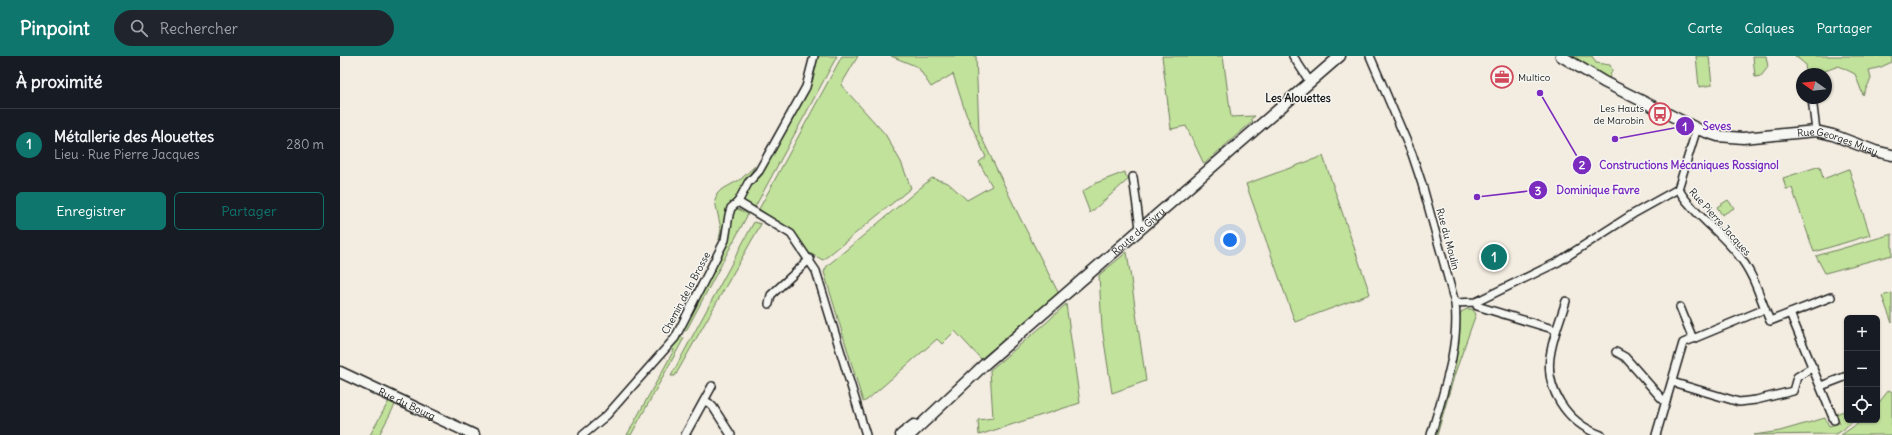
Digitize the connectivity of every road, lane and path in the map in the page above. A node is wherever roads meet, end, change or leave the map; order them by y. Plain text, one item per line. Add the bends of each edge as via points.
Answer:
1 (814, 56) edge
2 (1293, 56) edge
3 (1340, 56) edge
4 (1370, 56) edge
5 (1561, 56) edge
6 (1310, 82) junction
7 (1813, 104) edge
8 (1697, 128) junction
9 (1816, 131) junction
10 (1892, 155) edge
11 (1133, 177) dead end
12 (1678, 189) junction
13 (738, 202) junction
14 (1140, 228) junction
15 (810, 259) junction
16 (1831, 297) dead end
17 (1566, 301) dead end
18 (1455, 302) junction
19 (1476, 302) junction
20 (769, 304) dead end
21 (1680, 307) dead end
22 (1765, 309) junction
23 (1790, 313) junction
24 (1556, 330) junction
25 (1693, 339) junction
26 (1616, 352) dead end
27 (1813, 367) junction
28 (340, 372) edge
29 (1844, 377) edge
30 (1672, 382) junction
31 (712, 386) dead end
32 (1821, 386) junction
33 (704, 401) junction
34 (1666, 401) junction
35 (938, 407) junction
36 (1834, 420) dead end
37 (474, 435) edge
38 (583, 435) edge
39 (685, 435) edge
40 (731, 435) edge
41 (866, 435) edge
42 (901, 435) edge
43 (910, 435) edge
44 (1431, 435) edge
45 (1601, 435) edge
46 (1656, 435) edge

1 - 13 street, Chemin de la Brosse via 806,87 759,171 748,183
2 - 6 street
3 - 6 main road, Route de Givry
4 - 18 street, Rue du Moulin via 1417,169
5 - 8 main road, Rue Georges Musy via 1604,82
6 - 14 main road, Route de Givry
7 - 9 street
8 - 9 main road, Rue Georges Musy via 1729,139
8 - 12 street
9 - 10 main road, Rue Georges Musy
11 - 14 street
12 - 19 street, Rue Pierre Jacques via 1633,214 1558,262
12 - 22 street, Rue Pierre Jacques via 1700,217 1738,254 1754,280
13 - 15 street via 791,234
13 - 38 street, Chemin de la Brosse via 731,208 725,240 675,338 607,415
14 - 35 main road, Route de Givry
15 - 20 street via 771,295
15 - 41 street via 816,270
16 - 23 street
17 - 24 street
18 - 19 street, Rue Pierre Jacques
18 - 44 street, Rue du Moulin via 1457,319 1453,353
19 - 24 street via 1477,306
21 - 25 street
22 - 23 street via 1770,321
22 - 25 street
23 - 27 street
24 - 45 street via 1549,361 1550,377 1556,396 1569,416 1586,429
25 - 30 street via 1684,343
26 - 34 street via 1625,357
27 - 30 street via 1797,377 1792,391 1745,402
27 - 32 street
28 - 37 main road, Rue du Bourg
29 - 32 street
30 - 34 street
31 - 33 street
32 - 36 street
33 - 39 street
33 - 40 street via 713,407
34 - 46 street
35 - 42 main road, Route de Givry
35 - 43 main road, Route de Givry

